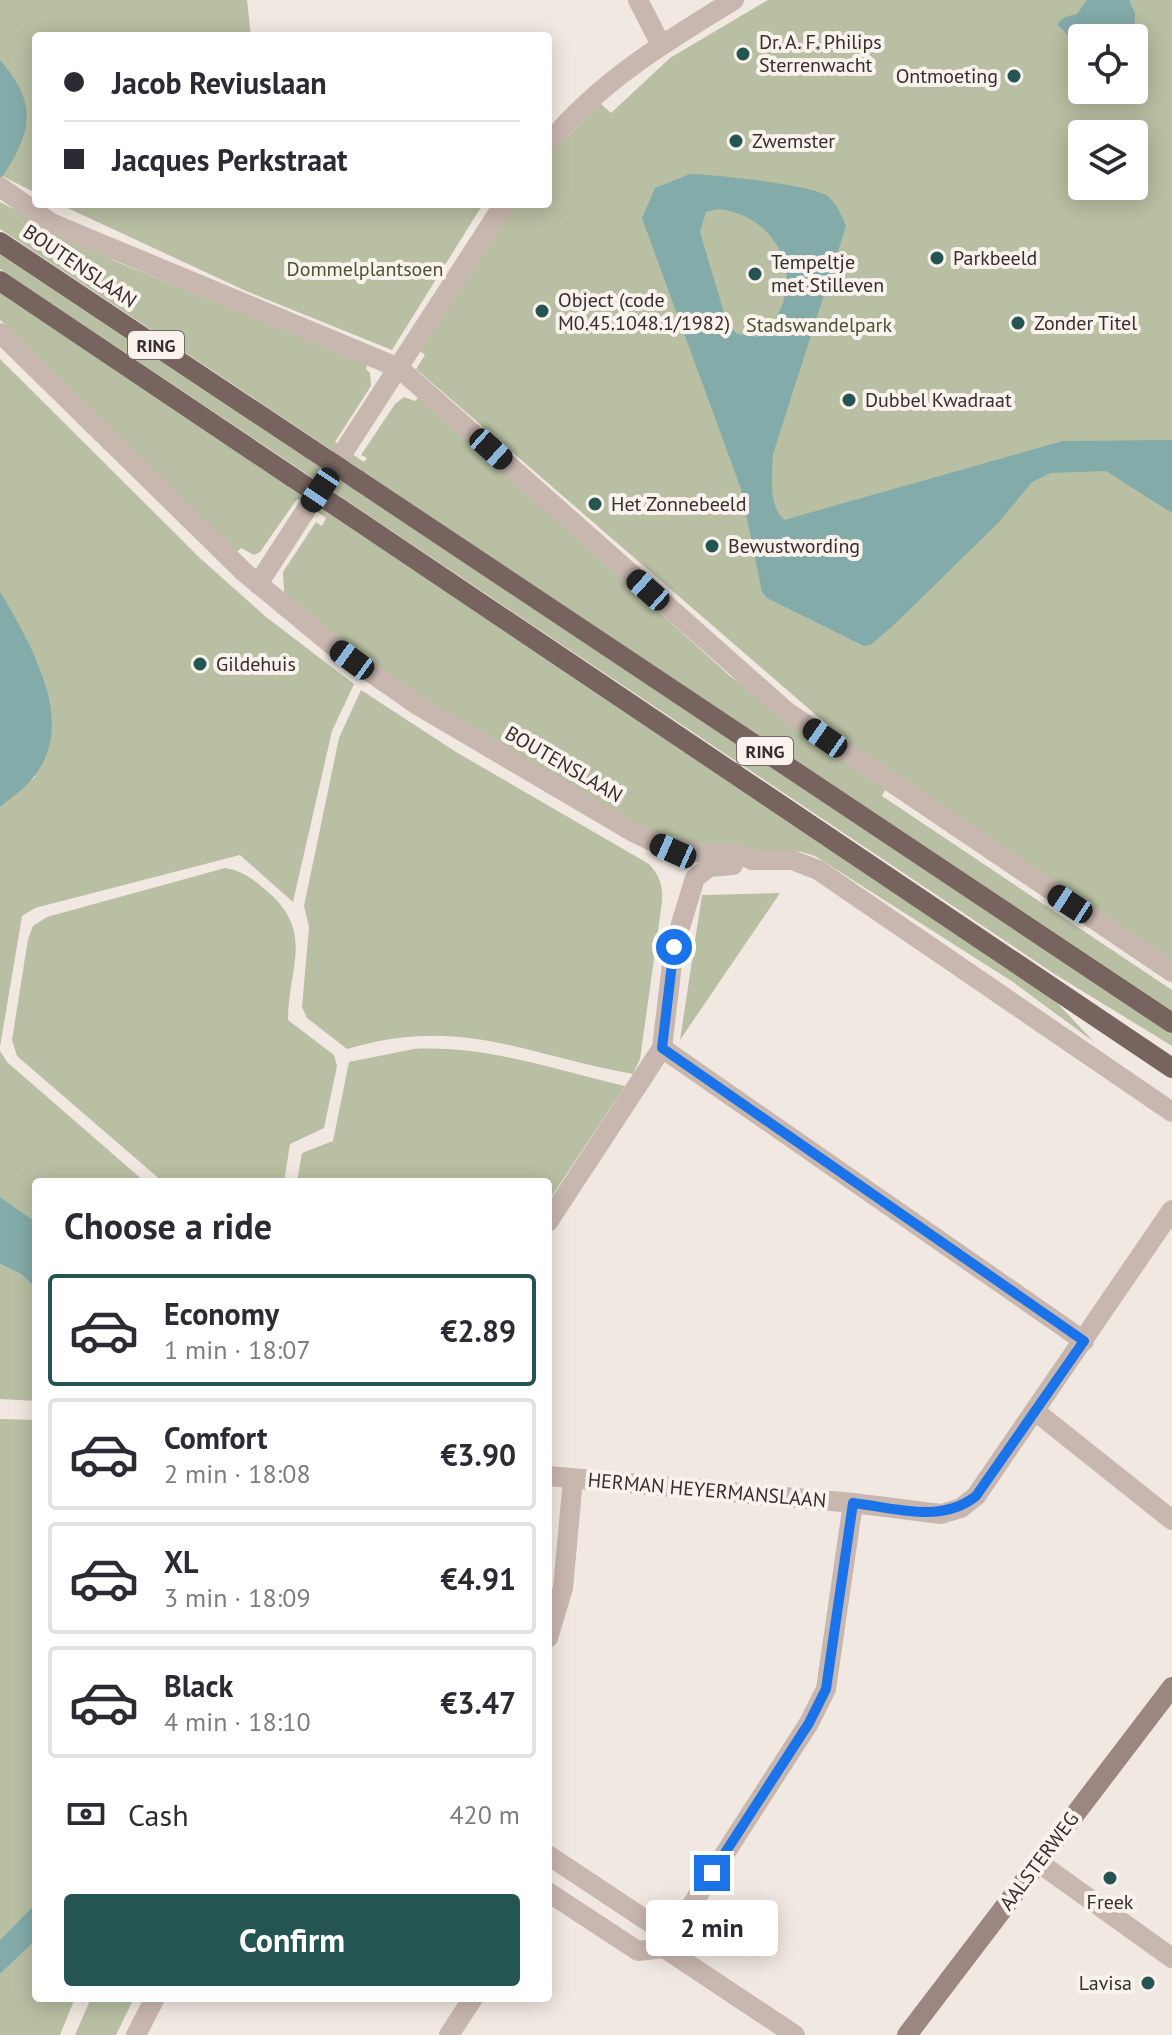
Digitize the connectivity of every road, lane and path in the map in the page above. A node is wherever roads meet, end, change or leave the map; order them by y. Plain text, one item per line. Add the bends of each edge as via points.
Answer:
1 (638, 0) edge
2 (734, 0) edge
3 (661, 45) junction
4 (552, 139) edge
5 (0, 187) edge
6 (501, 208) edge
7 (0, 242) edge
8 (0, 281) edge
9 (0, 333) edge
10 (399, 368) junction
11 (258, 584) junction
12 (752, 860) junction
13 (1172, 972) edge
14 (1172, 1023) edge
15 (662, 1048) junction
16 (1172, 1068) edge
17 (1172, 1112) edge
18 (1172, 1210) edge
19 (552, 1216) edge
20 (1084, 1341) junction
21 (1035, 1411) junction
22 (552, 1476) edge
23 (573, 1479) junction
24 (853, 1503) junction
25 (1172, 1520) edge
26 (552, 1625) edge
27 (1172, 1687) edge
28 (554, 1859) edge
29 (1038, 1862) junction
30 (552, 1895) edge
31 (664, 1948) junction
32 (1172, 1958) edge
33 (153, 2002) edge
34 (470, 2002) edge
35 (136, 2035) edge
36 (449, 2035) edge
37 (795, 2035) edge
38 (907, 2035) edge

1 - 3 street
2 - 3 street
3 - 4 street via 601,88
5 - 10 street, BOUTENSLAAN via 51,223
6 - 10 street
7 - 14 main road, BOUTENSLAAN / RING, bridge
8 - 16 main road, RING, bridge
9 - 11 street, BOUTENSLAAN
10 - 11 street
10 - 13 street, BOUTENSLAAN via 786,711
11 - 12 street, BOUTENSLAAN via 337,649 419,706 633,832 673,851
12 - 15 street via 701,872 691,887 674,947
12 - 17 street, BOUTENSLAAN via 792,860 818,870
15 - 19 street
15 - 20 street
18 - 20 street
20 - 21 street
21 - 24 street, HERMAN HEYERMANSLAAN via 976,1496 961,1508 941,1514
21 - 25 street
22 - 23 street, HERMAN HEYERMANSLAAN
23 - 24 street, HERMAN HEYERMANSLAAN
23 - 26 street via 563,1588
24 - 31 street via 826,1689
27 - 29 main road, AALSTERWEG
28 - 31 street via 658,1928
29 - 32 street
29 - 38 main road, AALSTERWEG
30 - 31 street via 638,1951
31 - 37 street
33 - 35 street
34 - 36 street

